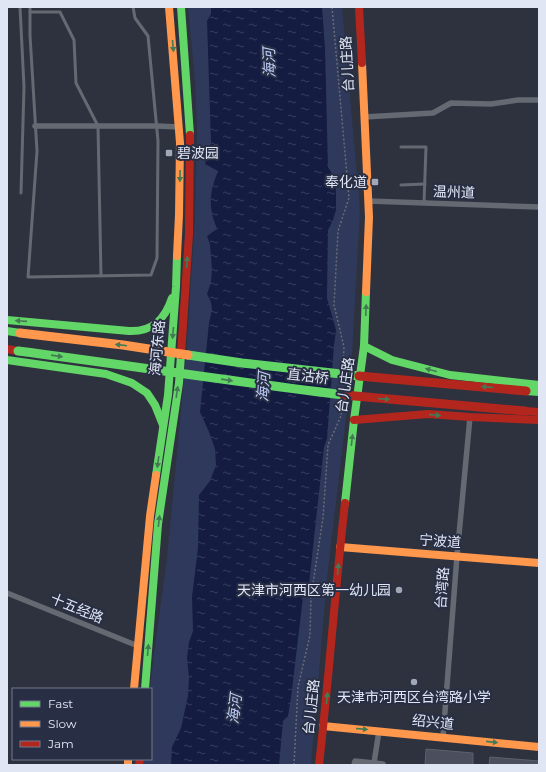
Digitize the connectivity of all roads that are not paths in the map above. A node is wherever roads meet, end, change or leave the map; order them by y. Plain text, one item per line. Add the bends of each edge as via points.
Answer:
1 (20, 7) edge
2 (30, 7) edge
3 (133, 7) edge
4 (170, 7) edge
5 (181, 7) edge
6 (359, 7) edge
7 (30, 12) junction
8 (539, 100) edge
9 (364, 117) junction
10 (36, 126) junction
11 (98, 126) junction
12 (157, 126) junction
13 (180, 127) junction
14 (401, 147) dead end
15 (425, 184) junction
16 (401, 185) dead end
17 (21, 193) dead end
18 (368, 201) junction
19 (424, 203) junction
20 (539, 207) edge
21 (101, 276) junction
22 (176, 287) junction
23 (7, 320) edge
24 (7, 332) edge
25 (364, 346) junction
26 (7, 349) edge
27 (7, 360) edge
28 (539, 385) edge
29 (539, 392) edge
30 (539, 412) edge
31 (470, 417) junction
32 (354, 420) junction
33 (539, 420) edge
34 (163, 425) junction
35 (340, 547) junction
36 (457, 556) junction
37 (539, 562) edge
38 (7, 593) edge
39 (138, 646) junction
40 (134, 688) edge
41 (145, 688) edge
42 (323, 726) junction
43 (379, 731) junction
44 (443, 737) junction
45 (539, 746) edge
46 (374, 763) junction
47 (319, 765) edge
48 (354, 765) edge
49 (382, 765) edge

1 - 17 lane via 24,87
2 - 7 lane
3 - 12 lane via 134,18 148,36
4 -> 13 main road, 海河东路
41 -> 5 main road, 海河东路 via 158,524 179,383 189,234 190,108
6 - 9 main road, 台儿庄路
7 - 10 lane
7 - 11 lane via 60,12 74,40 76,83
8 - 9 street via 490,104 451,103 433,113
9 - 18 main road, 台儿庄路
10 - 11 street
10 - 21 lane via 37,151 28,277
11 - 12 street
11 - 21 lane
12 - 13 street
12 - 21 lane via 157,258 151,275
13 -> 22 main road, 海河东路
14 - 15 lane via 426,147
15 - 16 lane
15 - 19 lane
18 - 19 street, 温州道
25 -> 18 main road, 台儿庄路
19 - 20 street, 温州道
22 -> 23 main road via 165,314 146,330
22 -> 34 main road, 海河东路 via 168,395
29 -> 24 main road, 直沽桥, bridge via 242,363 123,345
28 -> 25 main road via 450,375 392,360
25 - 32 main road, 台儿庄路
26 -> 30 main road, 直沽桥, bridge via 350,396
27 - 34 main road via 106,374 132,383 147,393 155,404
32 -> 31 main road via 428,414
31 - 33 main road
31 - 36 street, 台湾路
35 -> 32 main road, 台儿庄路
34 -> 39 main road, 海河东路 via 150,516
35 - 36 main road, 宁波道
42 -> 35 main road, 台儿庄路
36 - 37 main road, 宁波道
36 - 44 street, 台湾路
38 - 39 street, 十五经路
39 - 40 main road, 海河东路
42 -> 43 main road, 绍兴道
42 - 47 main road, 台儿庄路
43 - 44 main road, 绍兴道
43 - 46 street
44 -> 45 main road, 绍兴道
46 - 48 street via 355,761
46 - 49 street

